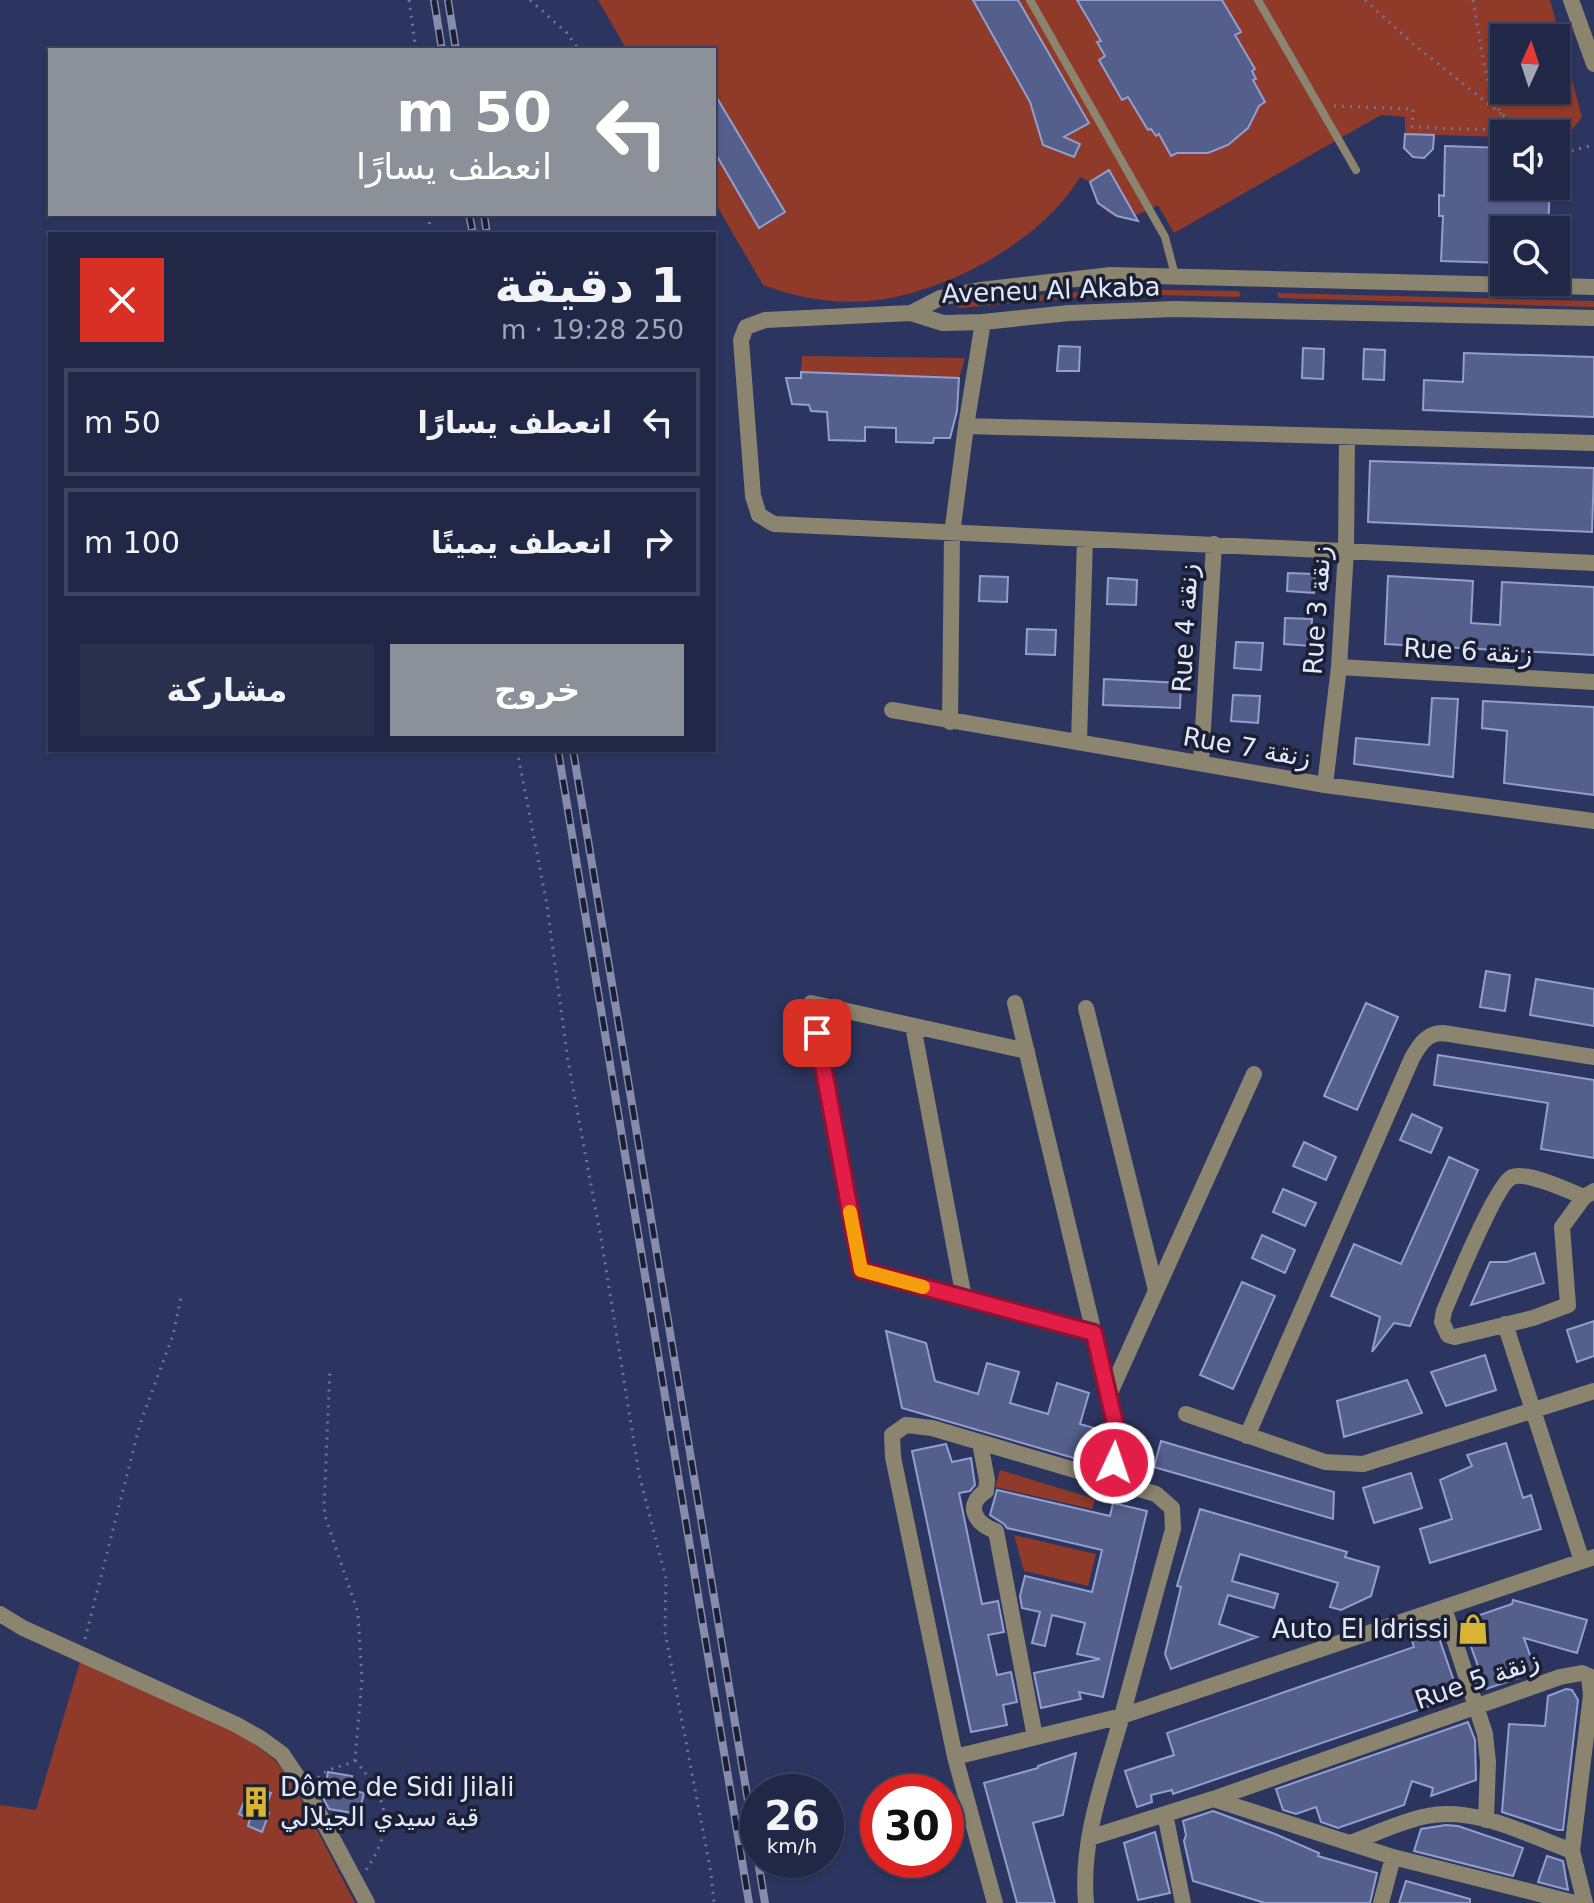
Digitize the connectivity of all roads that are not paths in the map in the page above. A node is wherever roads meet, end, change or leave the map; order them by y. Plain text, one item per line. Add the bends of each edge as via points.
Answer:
1 (1030, 0) edge
2 (1258, 0) edge
3 (1571, 0) edge
4 (1594, 64) edge
5 (1356, 170) dead end
6 (1175, 275) junction
7 (1259, 278) junction
8 (1594, 287) edge
9 (1258, 309) junction
10 (911, 313) junction
11 (1594, 318) edge
12 (983, 322) junction
13 (966, 426) junction
14 (1347, 437) junction
15 (1594, 443) edge
16 (952, 534) junction
17 (1085, 539) junction
18 (1214, 544) junction
19 (1346, 551) junction
20 (1594, 563) edge
21 (1339, 667) junction
22 (1594, 682) edge
23 (892, 710) dead end
24 (950, 722) junction
25 (1079, 742) junction
26 (1201, 762) junction
27 (1325, 785) junction
28 (1594, 821) edge
29 (1015, 1003) dead end
30 (1086, 1008) dead end
31 (913, 1026) junction
32 (1027, 1051) junction
33 (1594, 1057) edge
34 (1254, 1074) dead end
35 (1589, 1194) edge
36 (1156, 1290) junction
37 (964, 1298) junction
38 (1505, 1324) junction
39 (1094, 1333) junction
40 (1594, 1391) edge
41 (1109, 1395) junction
42 (1532, 1410) junction
43 (1186, 1414) dead end
44 (1247, 1436) junction
45 (980, 1443) junction
46 (1109, 1479) junction
47 (1588, 1559) edge
48 (1444, 1608) junction
49 (0, 1614) edge
50 (1476, 1706) junction
51 (1122, 1716) junction
52 (1035, 1737) junction
53 (955, 1757) junction
54 (1213, 1799) junction
55 (1165, 1814) junction
56 (1486, 1820) junction
57 (1089, 1838) junction
58 (1350, 1843) junction
59 (1572, 1851) junction
60 (1393, 1857) junction
61 (367, 1903) edge
62 (995, 1903) edge
63 (1086, 1903) edge
64 (1183, 1903) edge
65 (1381, 1903) edge
66 (1575, 1903) edge
67 (1585, 1903) edge

1 - 6 lane via 1165,237
2 - 5 lane
3 - 4 street
6 - 7 street, Aveneu Al Akaba
6 - 10 street, Aveneu Al Akaba via 1111,275 980,290 940,298
7 - 8 street, Aveneu Al Akaba
7 - 9 street
9 - 11 street, Aveneu Al Akaba
9 - 12 street, Aveneu Al Akaba via 1118,310
10 - 12 street, Aveneu Al Akaba via 943,323
10 - 16 street via 765,320 746,327 741,351 753,496 759,515 774,524
12 - 13 street
13 - 14 street
13 - 16 street
14 - 15 street
14 - 19 street, Rue 3 زنقة
16 - 17 street
16 - 24 street
17 - 18 street
17 - 25 street
18 - 19 street
18 - 26 street, Rue 4 زنقة
19 - 20 street
19 - 21 street, Rue 3 زنقة
21 - 22 street, Rue 6 زنقة
21 - 27 street, Rue 3 زنقة
23 - 24 street, Rue 7 زنقة
24 - 25 street, Rue 7 زنقة
25 - 26 street, Rue 7 زنقة
26 - 27 street, Rue 7 زنقة
27 - 28 street, Rue 7 زنقة
29 - 32 street
30 - 36 street
31 - 32 street
31 - 37 street
31 - 37 street via 811,1003 861,1270
32 - 39 street
33 - 44 street via 1443,1033 1423,1041
34 - 36 street
35 - 38 street via 1561,1231 1568,1305
35 - 38 street via 1528,1176 1511,1177 1502,1186 1442,1322 1453,1337
36 - 41 street
37 - 39 street
38 - 42 street
39 - 41 street
40 - 42 street
41 - 46 street via 1118,1446
42 - 44 street via 1363,1464 1325,1462
42 - 47 street
43 - 44 street
45 - 46 street
45 - 52 street via 987,1480 986,1491 974,1504 976,1519 996,1531
45 - 53 street via 906,1425 892,1435 891,1443
46 - 51 street via 1156,1494 1174,1517
47 - 48 street
48 - 50 street
48 - 51 street
49 - 61 street via 260,1738 282,1754
50 - 54 street, Rue 5 زنقة
50 - 56 street via 1488,1749
50 - 59 street, Rue 5 زنقة via 1560,1677 1589,1676
51 - 52 street
51 - 57 street
52 - 53 street
53 - 62 street
54 - 55 street, Rue 5 زنقة
54 - 58 street
55 - 57 street, Rue 5 زنقة
55 - 64 street
56 - 58 street via 1428,1815
56 - 59 street
57 - 63 street
58 - 60 street
59 - 67 street, Rue 5 زنقة
60 - 65 street
60 - 66 street

